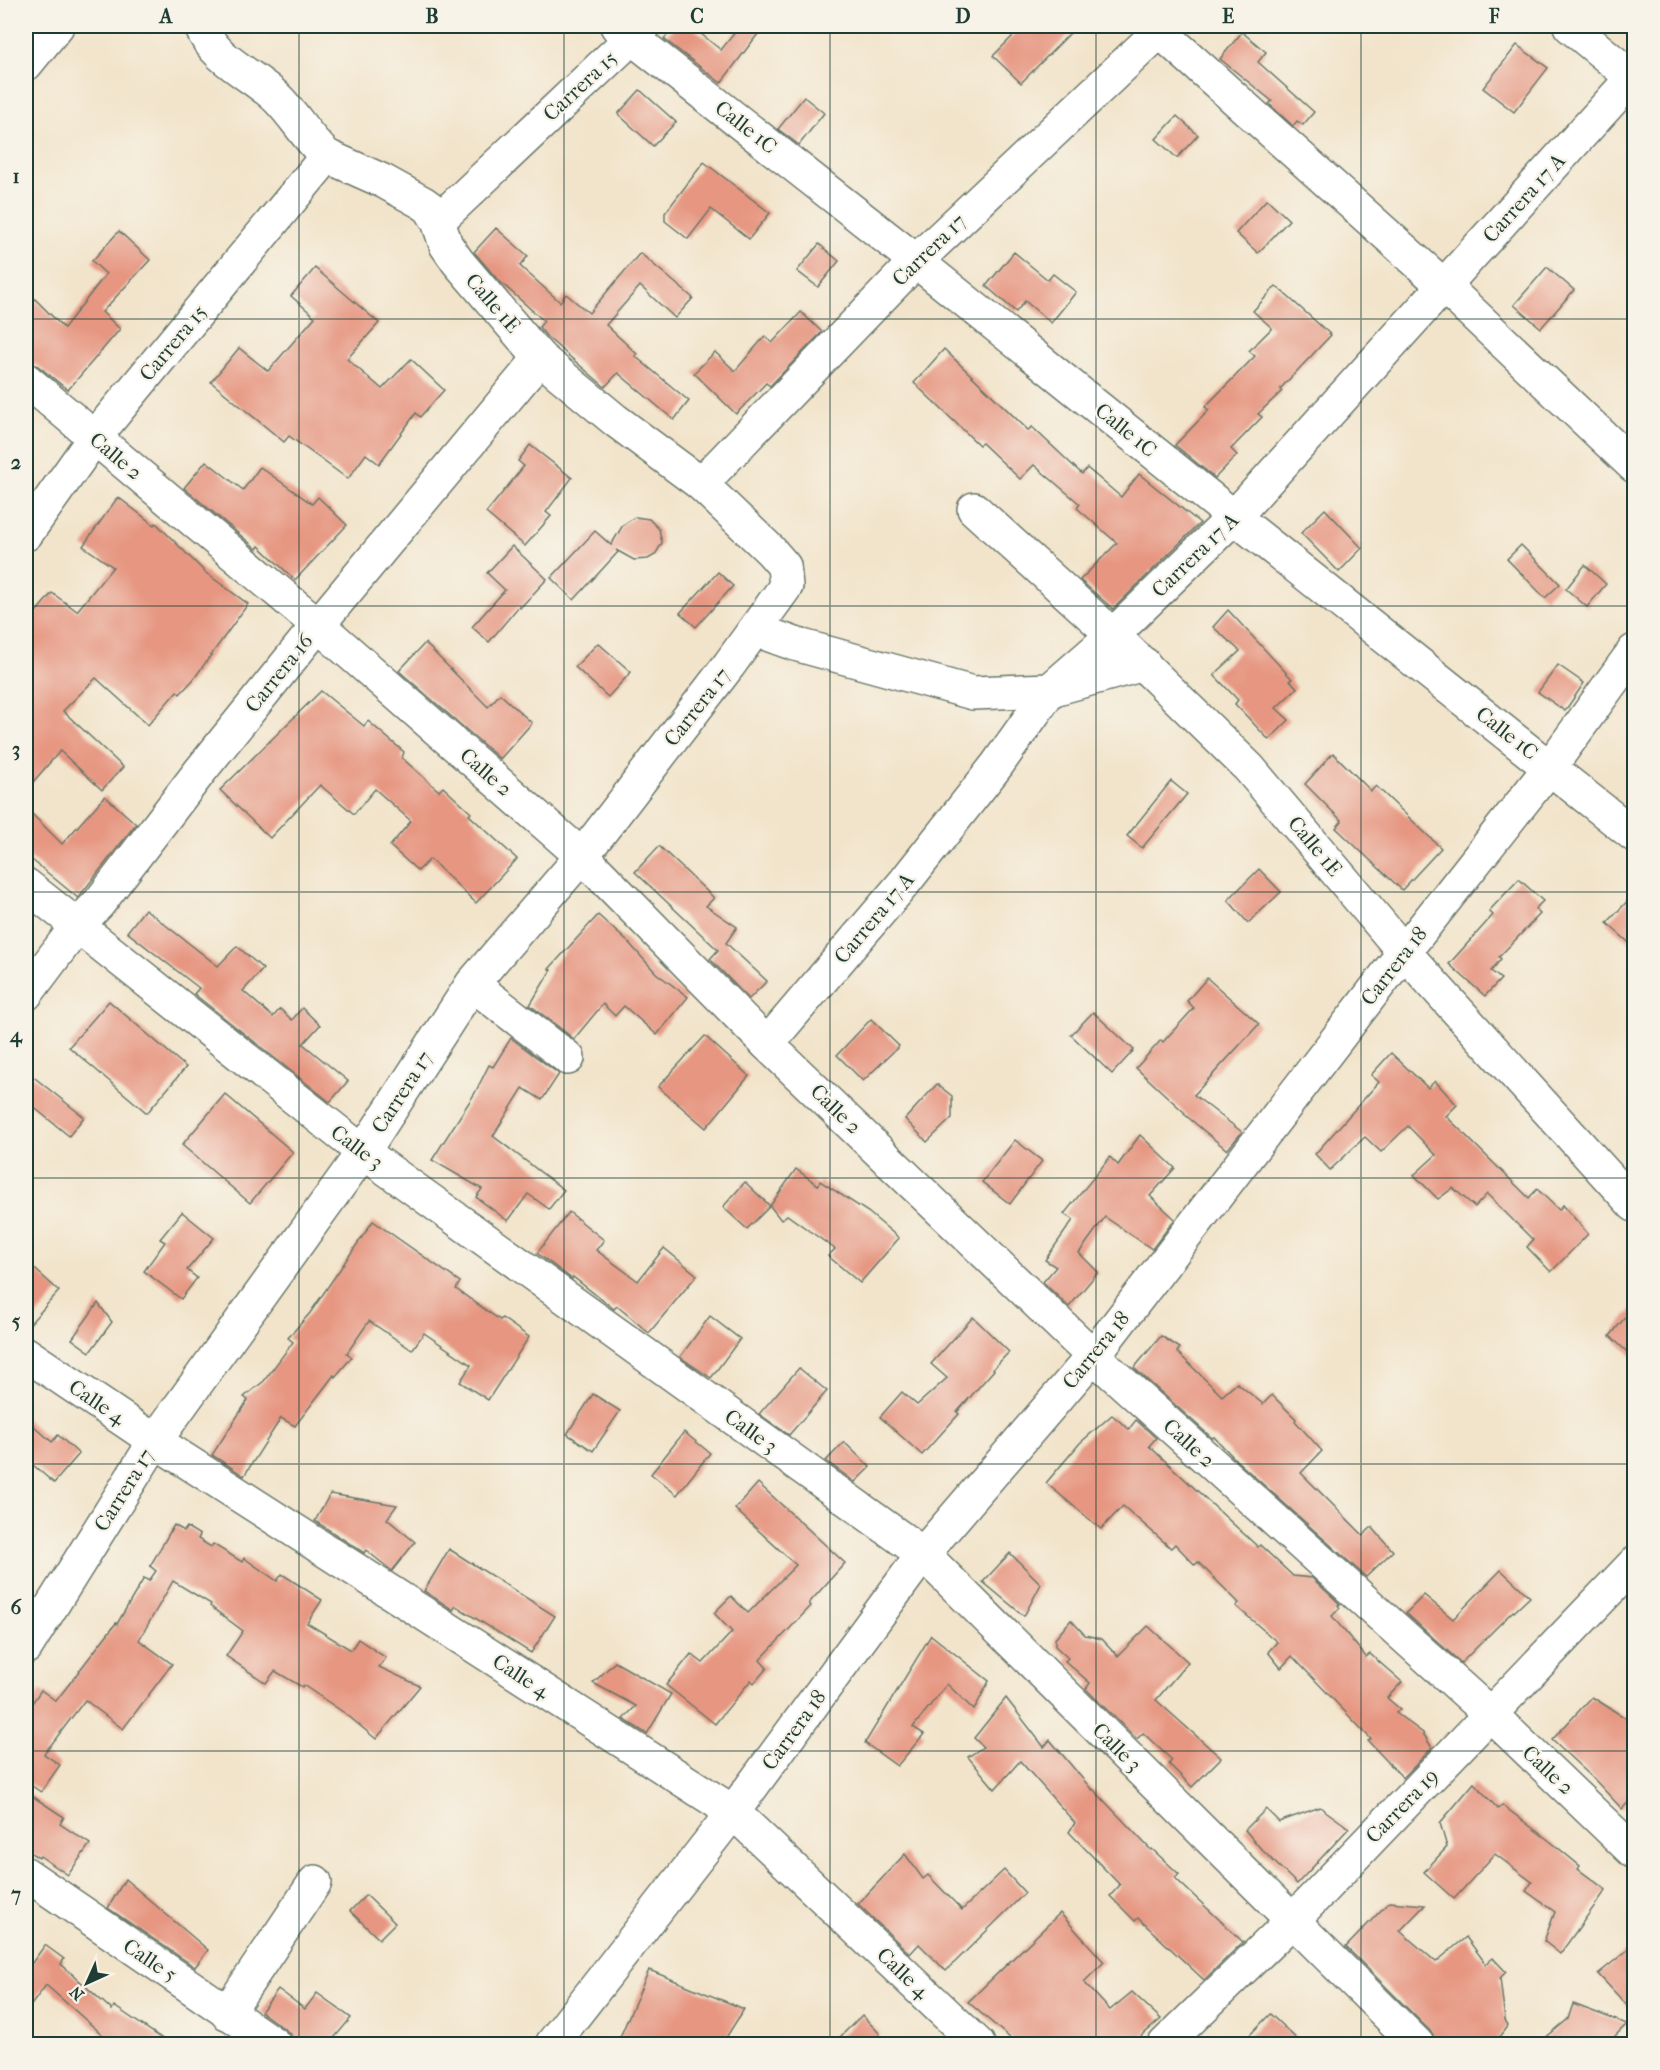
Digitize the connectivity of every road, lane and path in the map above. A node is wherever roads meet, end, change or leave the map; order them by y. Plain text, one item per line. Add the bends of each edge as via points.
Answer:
1 (57, 26) edge
2 (201, 26) edge
3 (1570, 26) edge
4 (1160, 27) edge
5 (631, 29) edge
6 (26, 64) edge
7 (1634, 77) edge
8 (327, 156) junction
9 (438, 221) junction
10 (916, 261) junction
11 (1444, 286) junction
12 (540, 358) junction
13 (26, 380) edge
14 (94, 438) junction
15 (1635, 465) edge
16 (700, 484) junction
17 (974, 509) dead end
18 (1234, 517) junction
19 (26, 534) edge
20 (786, 586) joint
21 (318, 625) junction
22 (756, 630) junction
23 (1113, 634) junction
24 (1635, 651) edge
25 (1143, 664) junction
26 (1050, 690) junction
27 (1550, 767) junction
28 (1635, 835) edge
29 (582, 856) junction
30 (26, 885) edge
31 (77, 926) junction
32 (1404, 952) junction
33 (472, 984) junction
34 (26, 994) edge
35 (767, 1044) junction
36 (568, 1058) dead end
37 (363, 1152) junction
38 (1635, 1205) edge
39 (26, 1354) edge
40 (1093, 1356) junction
41 (154, 1441) junction
42 (923, 1554) junction
43 (1635, 1564) edge
44 (26, 1647) edge
45 (1490, 1714) junction
46 (733, 1812) junction
47 (1635, 1852) edge
48 (26, 1874) edge
49 (315, 1882) dead end
50 (1292, 1921) junction
51 (227, 2013) junction
52 (274, 2044) edge
53 (552, 2044) edge
54 (978, 2044) edge
55 (1165, 2044) edge
56 (1417, 2044) edge

1 - 6 street
2 - 8 street, Calle 1E via 218,53 277,98
3 - 7 street
4 - 10 street, Carrera 17
4 - 11 street
5 - 9 street, Carrera 15
5 - 10 street, Calle 1C
7 - 11 street, Carrera 17 A
8 - 9 street, Calle 1E via 412,196 430,208
8 - 14 street, Carrera 15
9 - 12 street, Calle 1E via 446,245 458,262
10 - 16 street, Carrera 17
10 - 18 street, Calle 1C
11 - 15 street
11 - 18 street, Carrera 17 A
12 - 16 street, Calle 1E
12 - 21 street, Carrera 16
13 - 14 street, Calle 2
14 - 19 street, Carrera 15
14 - 21 street, Calle 2
16 - 20 street, Calle 1E via 784,566
17 - 23 street, Calle 1E
18 - 23 street, Carrera 17 A
18 - 27 street, Calle 1C
20 - 22 street, Carrera 17
21 - 29 street, Calle 2
21 - 31 street, Carrera 16
22 - 26 street via 973,693
22 - 29 street, Carrera 17
23 - 25 street, Calle 1E
23 - 26 street, Carrera 17 A
24 - 27 street, Carrera 18
25 - 26 street
25 - 32 street, Calle 1E via 1249,768
26 - 35 street, Carrera 17 A via 998,765 911,874
27 - 28 street, Calle 1C
27 - 32 street, Carrera 18
29 - 33 street, Carrera 17
29 - 35 street, Calle 2
30 - 31 street, Calle 3
31 - 34 street, Carrera 16
31 - 37 street, Calle 3
32 - 38 street, Calle 1E
32 - 40 street, Carrera 18
33 - 36 street
33 - 37 street, Carrera 17
35 - 40 street, Calle 2
37 - 41 street, Carrera 17
37 - 42 street, Calle 3
39 - 41 street, Calle 4
40 - 42 street, Carrera 18
40 - 45 street, Calle 2
41 - 44 street, Carrera 17
41 - 46 street, Calle 4
42 - 46 street, Carrera 18
42 - 50 street, Calle 3
43 - 45 street, Carrera 19
45 - 47 street, Calle 2
45 - 50 street, Carrera 19
46 - 53 street, Carrera 18
46 - 54 street, Calle 4
48 - 51 street, Calle 5
49 - 51 street
50 - 55 street, Carrera 19
50 - 56 street, Calle 3
51 - 52 street, Calle 5

